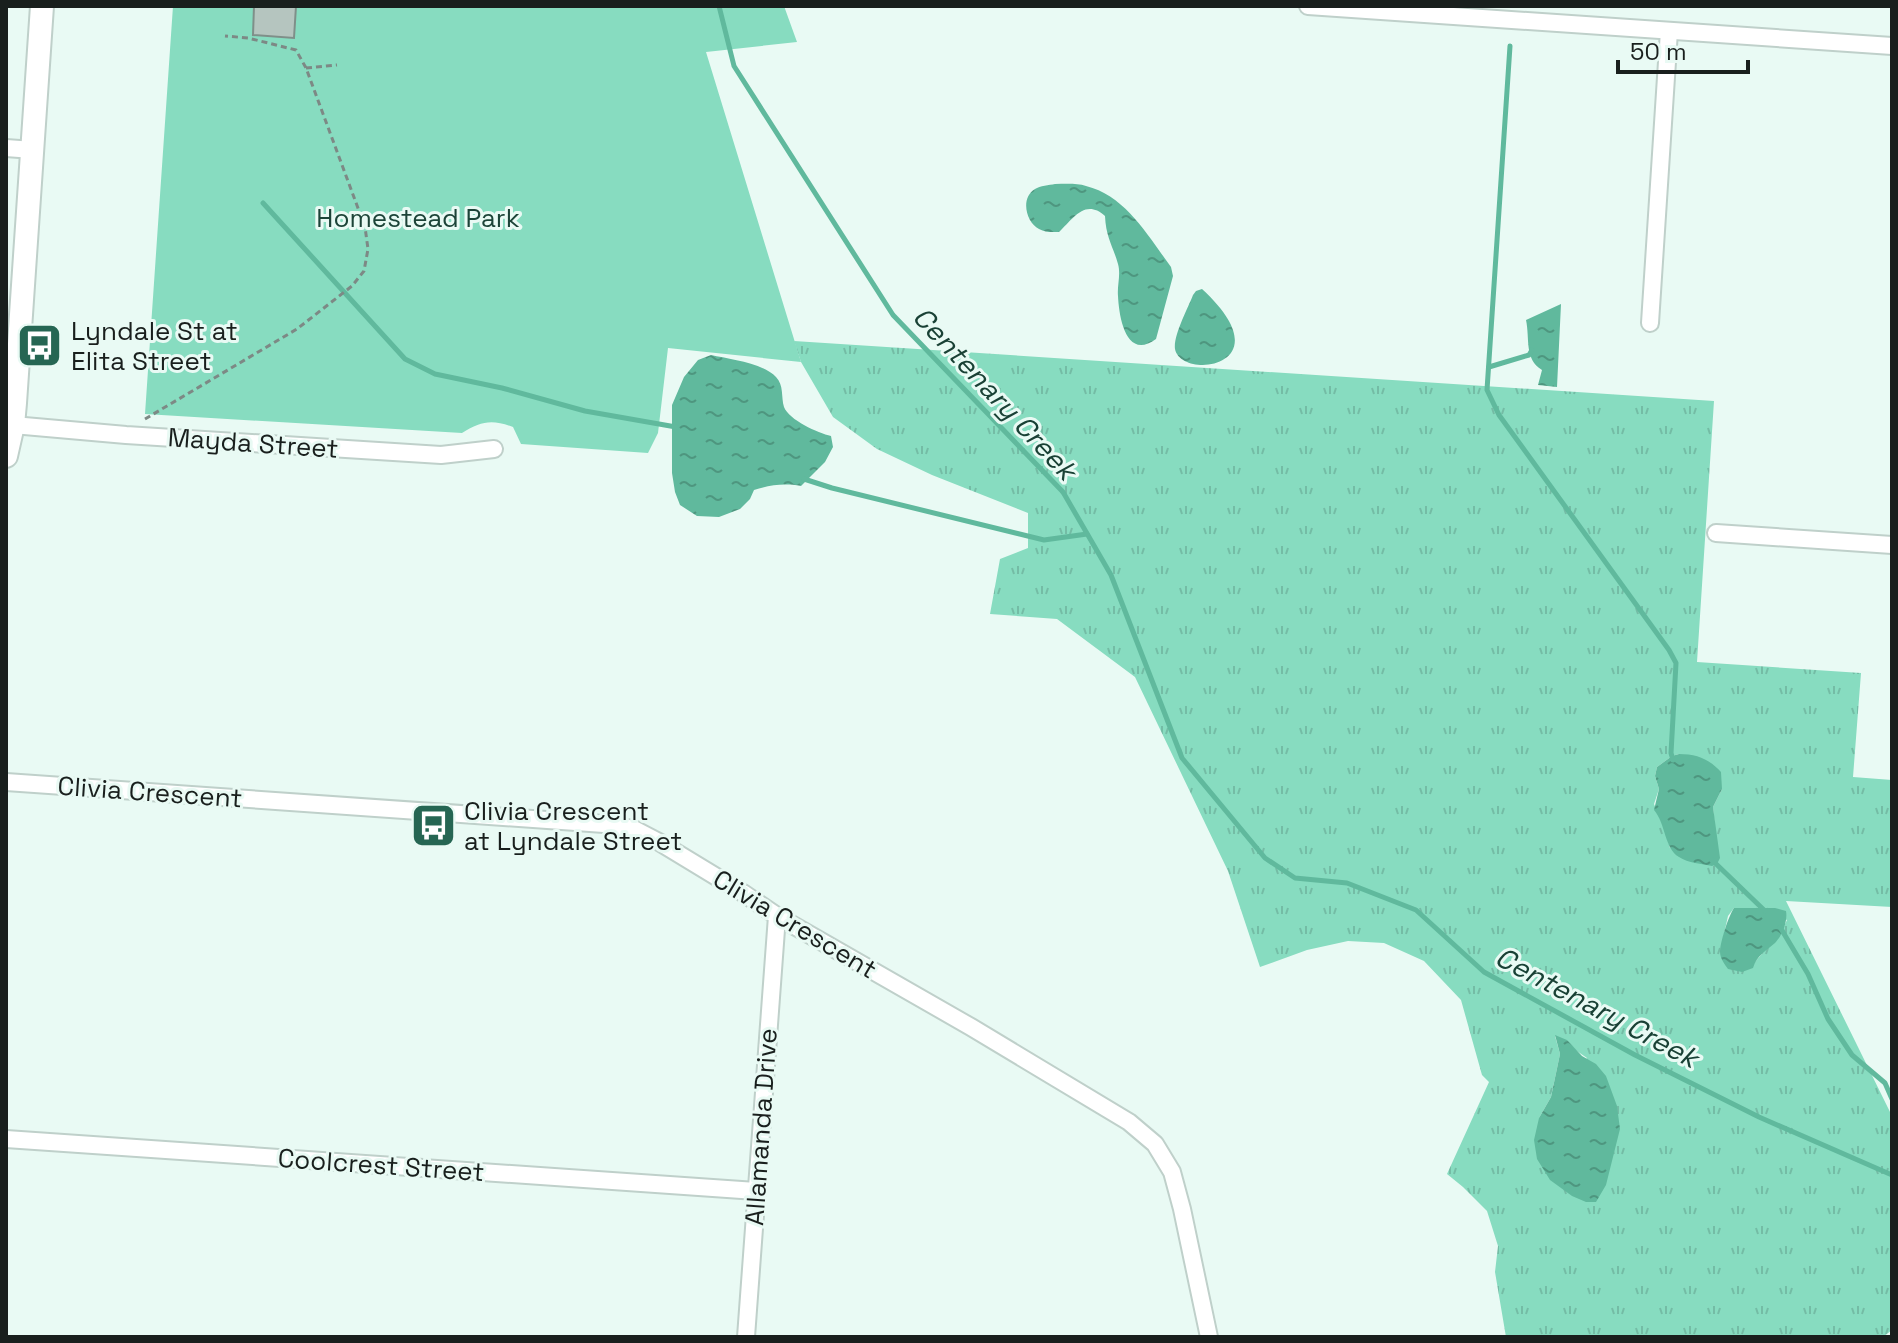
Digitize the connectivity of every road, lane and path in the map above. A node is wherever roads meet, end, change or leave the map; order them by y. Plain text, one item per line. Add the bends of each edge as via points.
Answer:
1 (42, 6) edge
2 (1308, 6) edge
3 (1426, 10) edge
4 (1669, 31) junction
5 (225, 36) dead end
6 (1892, 46) edge
7 (337, 65) dead end
8 (306, 68) junction
9 (6, 148) edge
10 (33, 150) junction
11 (1650, 323) dead end
12 (13, 425) junction
13 (126, 435) junction
14 (494, 449) dead end
15 (6, 456) edge
16 (1716, 533) dead end
17 (1892, 545) edge
18 (6, 782) edge
19 (777, 916) junction
20 (6, 1139) edge
21 (756, 1191) junction
22 (746, 1337) edge
23 (1209, 1337) edge

1 - 10 street
2 - 3 street
3 - 4 street
4 - 6 street
4 - 11 street
5 - 8 path via 296,50
7 - 8 path
8 - 13 path via 365,227 364,271 297,329
9 - 10 street
10 - 12 street
12 - 13 street, Mayda Street
12 - 15 street
13 - 14 street, Mayda Street via 441,455
16 - 17 street
18 - 19 street, Clivia Crescent via 634,829
19 - 21 street, Allamanda Drive
19 - 23 street, Clivia Crescent via 1129,1122 1155,1144 1172,1172
20 - 21 street, Coolcrest Street
21 - 22 street, Allamanda Drive

